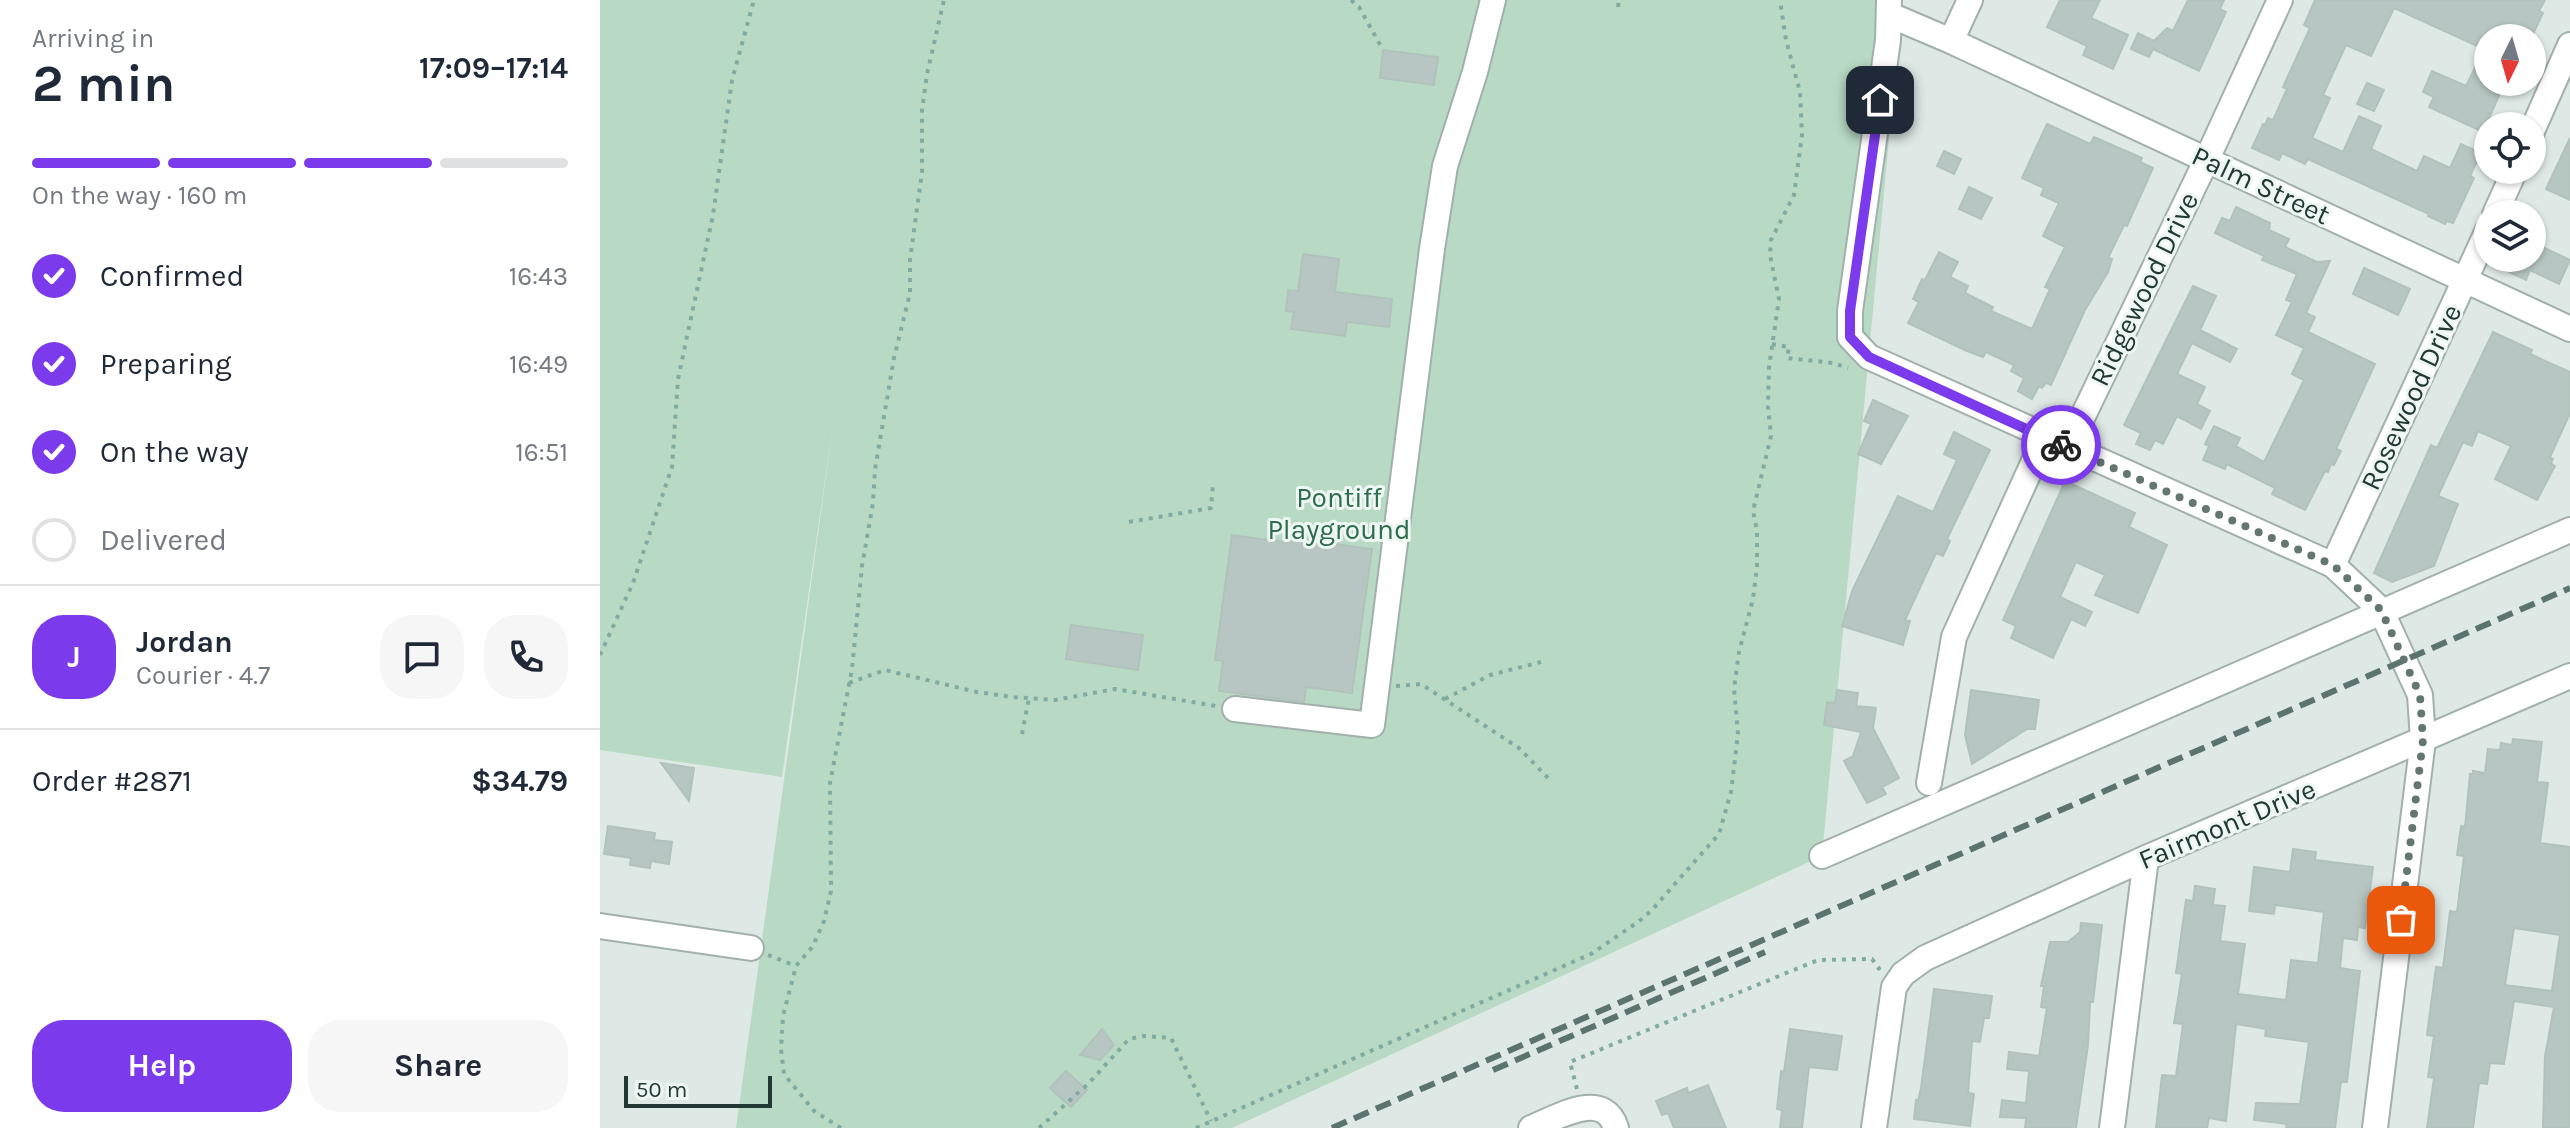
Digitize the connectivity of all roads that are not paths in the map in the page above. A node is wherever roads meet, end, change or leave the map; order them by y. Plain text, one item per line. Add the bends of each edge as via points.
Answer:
1 (1493, 0) edge
2 (1970, 0) edge
3 (2280, 0) edge
4 (1890, 8) edge
5 (1951, 41) junction
6 (2570, 45) edge
7 (2540, 112) edge
8 (2207, 159) junction
9 (2474, 261) edge
10 (2465, 281) junction
11 (2570, 329) edge
12 (2045, 437) junction
13 (2068, 447) junction
14 (2570, 530) edge
15 (2333, 565) junction
16 (2381, 610) junction
17 (2570, 676) edge
18 (1235, 709) road end
19 (2423, 740) junction
20 (1929, 783) dead end
21 (1822, 856) dead end
22 (2146, 858) junction
23 (600, 926) edge
24 (751, 948) road end
25 (1531, 1128) edge
26 (1616, 1128) edge
27 (1874, 1128) edge
28 (2112, 1128) edge
29 (2375, 1128) edge

1 - 18 street via 1445,166 1372,725
2 - 5 street
3 - 8 street, Ridgewood Drive
4 - 5 street, Palm Street
4 - 12 street via 1850,337 1869,357
5 - 8 street, Palm Street
6 - 7 street
8 - 10 street, Palm Street
8 - 13 street, Ridgewood Drive
9 - 10 street, Rosewood Drive
10 - 11 street, Palm Street
10 - 15 street, Rosewood Drive
12 - 13 street
12 - 20 street via 1954,637
13 - 15 street
14 - 16 street
15 - 16 street
16 - 19 street via 2420,695
16 - 21 street
17 - 19 street, Fairmont Drive
19 - 22 street, Fairmont Drive
19 - 29 street
22 - 27 street, Fairmont Drive via 1925,958 1903,974 1894,987
22 - 28 street
23 - 24 street
25 - 26 street via 1581,1107 1602,1109

